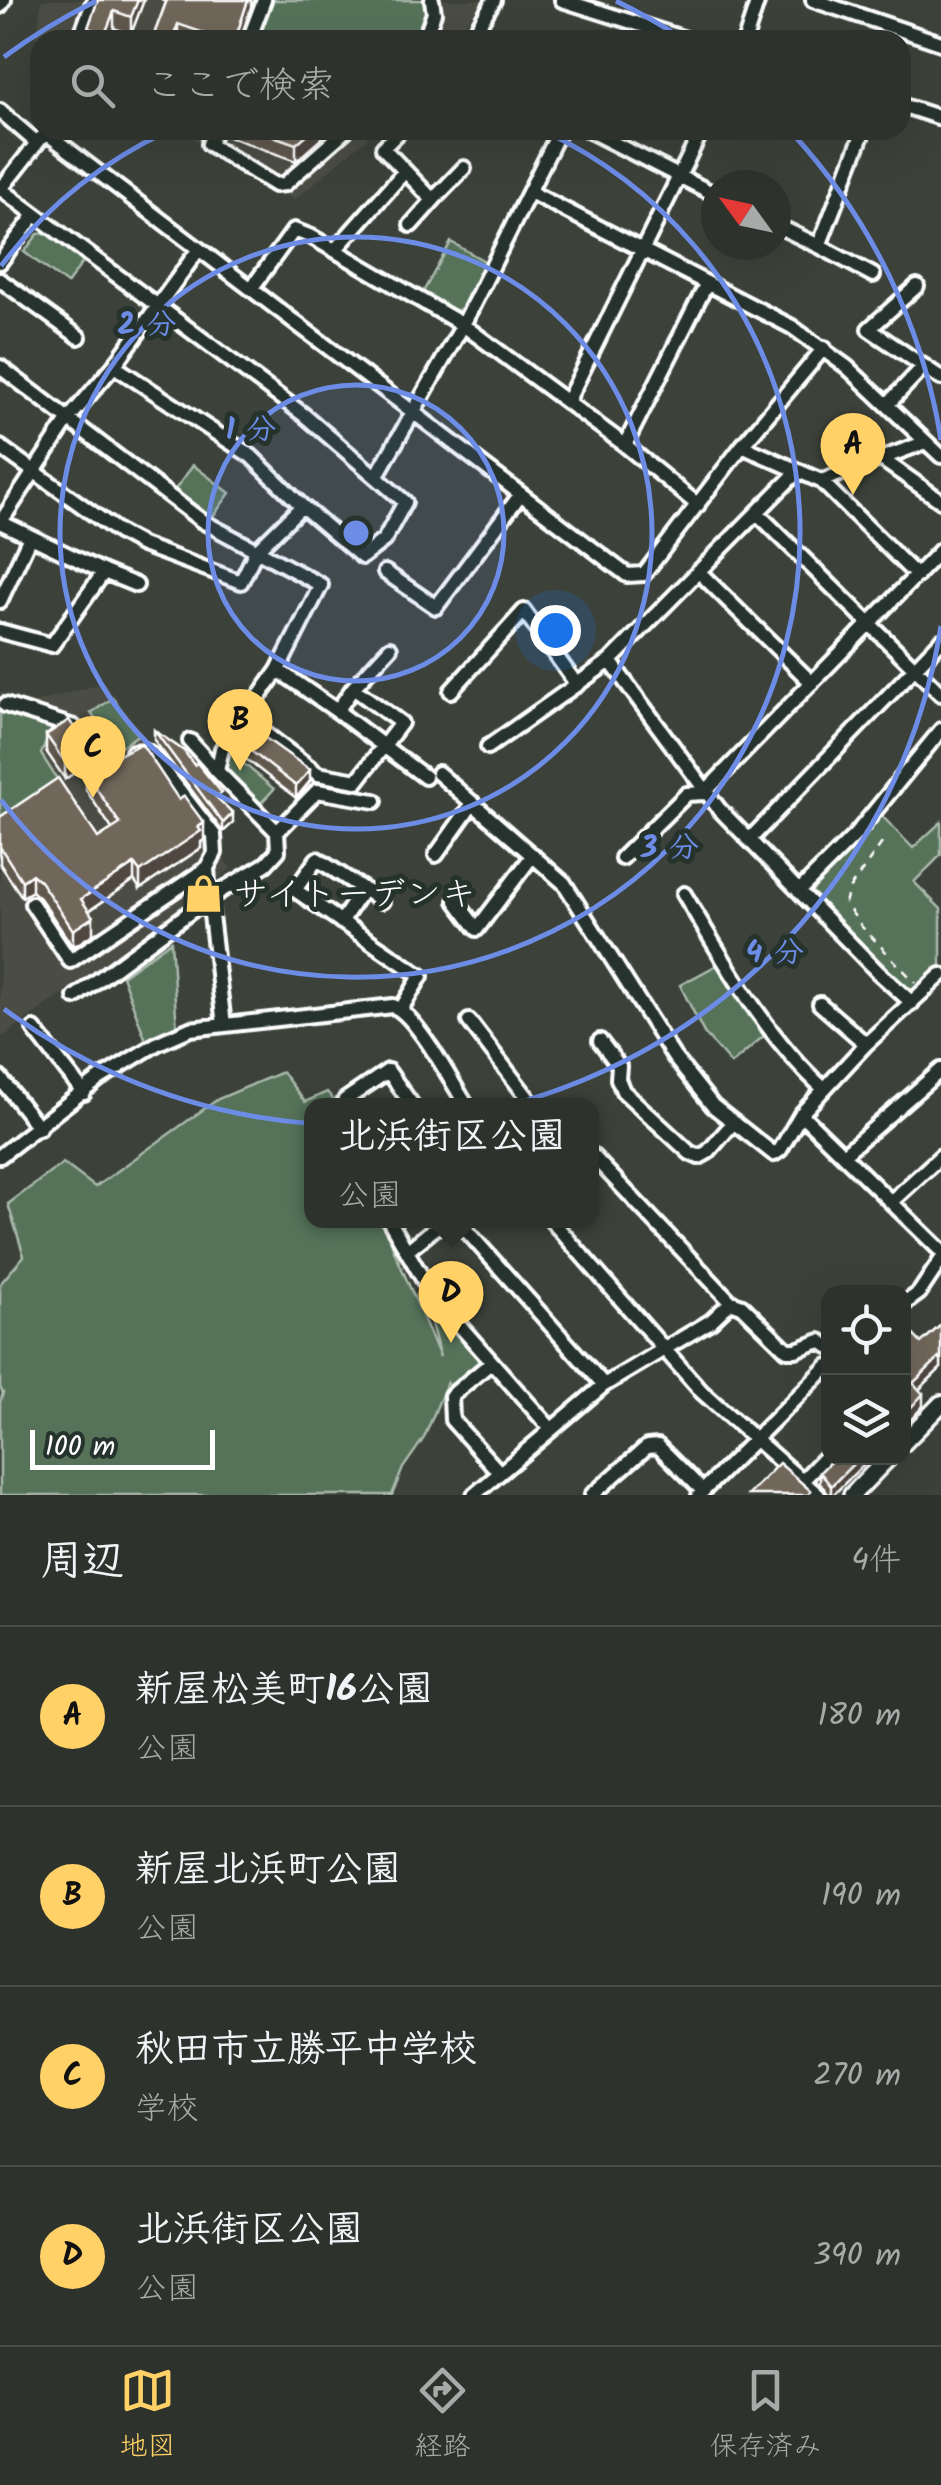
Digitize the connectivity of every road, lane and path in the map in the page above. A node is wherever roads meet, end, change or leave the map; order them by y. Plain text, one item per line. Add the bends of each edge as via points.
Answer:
1 (4, 0) edge
2 (94, 0) edge
3 (264, 0) edge
4 (432, 0) edge
5 (494, 0) edge
6 (562, 0) edge
7 (758, 0) edge
8 (813, 0) edge
9 (0, 6) edge
10 (83, 30) edge
11 (254, 30) edge
12 (428, 30) edge
13 (476, 30) edge
14 (657, 30) edge
15 (748, 30) edge
16 (902, 30) edge
17 (911, 33) edge
18 (941, 43) edge
19 (911, 108) edge
20 (0, 111) edge
21 (941, 118) edge
22 (30, 136) edge
23 (35, 140) edge
24 (40, 140) edge
25 (56, 140) edge
26 (211, 140) edge
27 (335, 140) edge
28 (391, 140) edge
29 (555, 140) edge
30 (607, 140) edge
31 (694, 140) edge
32 (860, 140) edge
33 (37, 142) junction
34 (464, 168) dead end
35 (404, 171) junction
36 (679, 177) junction
37 (701, 188) edge
38 (0, 190) edge
39 (530, 192) junction
40 (435, 198) junction
41 (34, 216) junction
42 (411, 225) dead end
43 (791, 232) edge
44 (819, 246) junction
45 (198, 248) junction
46 (335, 250) junction
47 (643, 250) junction
48 (0, 262) edge
49 (873, 276) dead end
50 (0, 280) edge
51 (707, 283) junction
52 (917, 286) dead end
53 (251, 289) junction
54 (156, 307) junction
55 (463, 325) junction
56 (79, 337) dead end
57 (824, 348) junction
58 (114, 366) junction
59 (924, 366) junction
60 (0, 367) edge
61 (941, 378) edge
62 (567, 402) junction
63 (888, 405) junction
64 (414, 413) junction
65 (70, 417) junction
66 (926, 442) junction
67 (624, 445) junction
68 (742, 446) junction
69 (0, 447) edge
70 (941, 456) edge
71 (883, 460) junction
72 (34, 471) junction
73 (797, 472) junction
74 (376, 478) junction
75 (821, 480) junction
76 (520, 495) junction
77 (941, 502) edge
78 (698, 505) junction
79 (302, 506) junction
80 (757, 514) junction
81 (0, 522) edge
82 (29, 538) junction
83 (941, 550) edge
84 (256, 551) junction
85 (698, 571) junction
86 (104, 572) junction
87 (385, 572) dead end
88 (917, 576) junction
89 (136, 585) dead end
90 (0, 601) edge
91 (869, 624) junction
92 (0, 631) edge
93 (941, 641) edge
94 (390, 648) dead end
95 (610, 661) junction
96 (915, 668) junction
97 (278, 670) junction
98 (812, 683) junction
99 (577, 684) junction
100 (353, 688) junction
101 (451, 690) dead end
102 (941, 694) edge
103 (5, 705) dead end
104 (337, 711) junction
105 (246, 719) junction
106 (941, 730) edge
107 (190, 741) dead end
108 (384, 746) junction
109 (488, 747) dead end
110 (217, 771) junction
111 (704, 792) junction
112 (375, 800) dead end
113 (473, 803) junction
114 (278, 832) junction
115 (749, 840) junction
116 (882, 843) dead end
117 (436, 855) dead end
118 (532, 855) junction
119 (622, 858) dead end
120 (207, 868) junction
121 (363, 889) junction
122 (800, 890) junction
123 (684, 894) dead end
124 (210, 898) junction
125 (382, 900) dead end
126 (456, 901) dead end
127 (32, 904) dead end
128 (341, 922) junction
129 (941, 975) edge
130 (924, 992) junction
131 (75, 998) dead end
132 (912, 1002) junction
133 (820, 1004) dead end
134 (401, 1009) junction
135 (468, 1021) dead end
136 (224, 1024) junction
137 (34, 1029) dead end
138 (600, 1041) dead end
139 (866, 1044) junction
140 (941, 1070) edge
141 (0, 1078) edge
142 (824, 1089) junction
143 (84, 1092) junction
144 (348, 1098) edge
145 (407, 1098) edge
146 (462, 1098) edge
147 (528, 1098) edge
148 (802, 1114) junction
149 (733, 1122) junction
150 (39, 1128) junction
151 (843, 1155) junction
152 (0, 1156) edge
153 (941, 1156) edge
154 (599, 1162) edge
155 (892, 1200) junction
156 (394, 1228) edge
157 (435, 1228) edge
158 (464, 1228) edge
159 (558, 1228) edge
160 (407, 1250) junction
161 (941, 1252) edge
162 (941, 1260) edge
163 (911, 1298) edge
164 (732, 1302) junction
165 (821, 1341) edge
166 (663, 1350) junction
167 (492, 1362) junction
168 (821, 1373) edge
169 (604, 1385) junction
170 (941, 1404) edge
171 (551, 1430) junction
172 (911, 1435) edge
173 (757, 1439) junction
174 (821, 1461) edge
175 (881, 1465) edge
176 (499, 1472) junction
177 (803, 1480) junction
178 (701, 1493) edge
179 (474, 1495) edge
180 (592, 1495) edge
181 (818, 1495) edge
182 (852, 1495) edge

1 - 9 street
2 - 10 street
3 - 11 street
4 - 12 street
5 - 13 street
6 - 14 street
7 - 15 street
8 - 16 street
17 - 18 street
19 - 21 street
20 - 22 street
23 - 33 street
24 - 33 street
25 - 45 street
26 - 27 street via 275,184 285,184
28 - 35 street via 383,148
29 - 39 street
30 - 36 street
31 - 36 street
32 - 44 street
33 - 38 street
34 - 40 street
35 - 40 street
35 - 46 street
36 - 37 street
36 - 47 street
38 - 41 street
39 - 47 street
39 - 55 street
40 - 42 street
41 - 48 street
41 - 54 street
43 - 44 street
44 - 49 street
45 - 53 street
45 - 54 street
46 - 53 street via 294,230
46 - 55 street
47 - 51 street
47 - 62 street
50 - 56 street
51 - 57 street
51 - 67 street
52 - 59 street via 869,328
53 - 64 street
54 - 58 street
54 - 74 street via 304,415
55 - 62 street
55 - 64 street
57 - 63 street
57 - 68 street
58 - 65 street
58 - 79 street via 251,456
59 - 61 street
59 - 63 street
60 - 65 street
62 - 67 street
63 - 66 street
64 - 74 street
64 - 76 street
65 - 72 street
65 - 84 street via 202,521
66 - 70 street
66 - 71 street
67 - 78 street
68 - 73 street
68 - 78 street
69 - 72 street
71 - 75 street
71 - 77 street
72 - 81 street
72 - 84 street via 120,533 231,580 241,582
73 - 75 street
73 - 80 street
74 - 79 street via 405,502 384,540 362,558
75 - 88 street
76 - 78 street via 627,575 644,574
76 - 87 street via 436,607
79 - 84 street
80 - 85 street
80 - 91 street
81 - 82 street
82 - 86 street
82 - 90 street
83 - 88 street
84 - 97 street via 321,585
85 - 95 street
85 - 98 street
86 - 89 street
86 - 92 street via 52,645
88 - 91 street
91 - 96 street
91 - 98 street
93 - 96 street
94 - 100 street
95 - 99 street
95 - 111 street
96 - 102 street
96 - 115 street
97 - 104 street
97 - 105 street
98 - 111 street
99 - 101 street via 524,611
99 - 109 street
100 - 104 street
100 - 108 street via 401,723
103 - 120 street via 74,727 106,771 136,750 152,754 214,835 216,853
104 - 108 street
105 - 108 street via 318,774 336,779 357,781
105 - 110 street via 222,750
106 - 122 street
107 - 110 street
108 - 113 street
110 - 114 street
111 - 115 street
111 - 119 street via 687,794
112 - 114 street via 317,792
113 - 117 street
113 - 118 street
114 - 124 street via 278,851 266,864
115 - 122 street
116 - 130 path via 845,903
118 - 126 street via 477,929
118 - 149 street via 564,883 674,1057
120 - 124 street
120 - 127 street via 70,961
121 - 125 street
121 - 128 street
121 - 128 street via 316,859 295,890
122 - 132 street
123 - 142 street via 771,1032
124 - 131 street
124 - 136 street
128 - 134 street via 420,976
129 - 130 street
130 - 132 street
132 - 139 street
133 - 139 street
134 - 136 street
134 - 146 street
135 - 147 street
136 - 143 street via 158,1043
137 - 143 street
138 - 149 street via 620,1066 624,1091 690,1153 708,1152
139 - 142 street
140 - 151 street
141 - 150 street
142 - 148 street
143 - 150 street
144 - 145 street via 388,1071
148 - 149 street via 777,1154
148 - 151 street
150 - 152 street
151 - 155 street
153 - 155 street
154 - 164 street
155 - 161 street
156 - 160 street
157 - 160 street
158 - 169 street
159 - 166 street
160 - 167 street via 431,1294
162 - 163 street
164 - 165 street via 788,1350
164 - 166 street
166 - 169 street
166 - 173 street
167 - 171 street
167 - 176 street via 452,1396 452,1420
168 - 173 street
169 - 171 street
170 - 172 main road
171 - 176 street
173 - 177 street
173 - 178 street
174 - 177 street
175 - 182 main road
176 - 179 street
177 - 181 street
178 - 180 street via 658,1446

